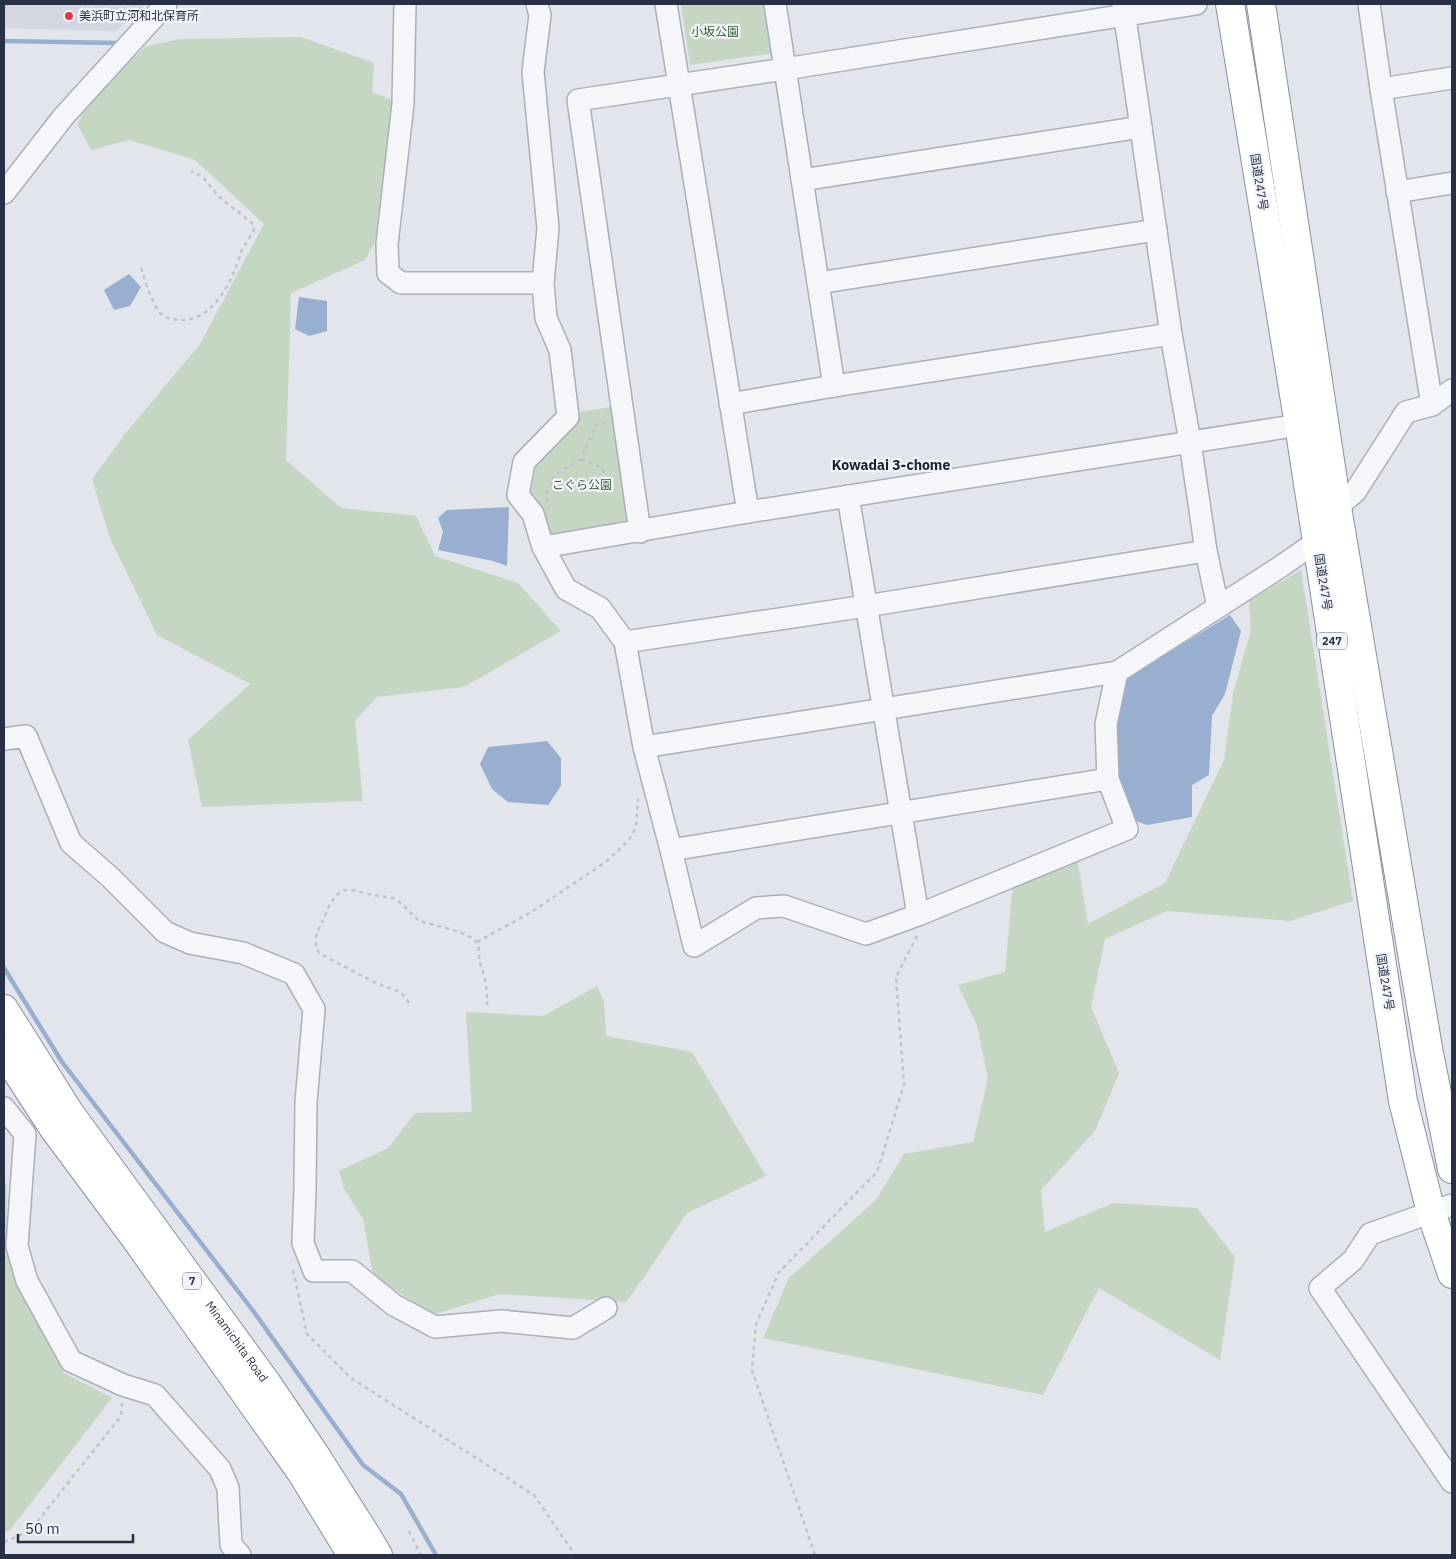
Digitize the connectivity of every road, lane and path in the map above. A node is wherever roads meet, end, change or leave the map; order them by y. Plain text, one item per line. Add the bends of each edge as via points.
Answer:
1 (166, 4) edge
2 (405, 4) edge
3 (537, 4) edge
4 (666, 4) edge
5 (775, 4) edge
6 (1196, 4) edge
7 (1230, 4) edge
8 (1260, 4) edge
9 (1369, 4) edge
10 (1124, 9) edge
11 (785, 69) junction
12 (1452, 78) edge
13 (679, 84) junction
14 (1381, 89) junction
15 (1141, 127) junction
16 (191, 171) dead end
17 (802, 180) junction
18 (1452, 183) edge
19 (1398, 192) junction
20 (4, 193) edge
21 (1156, 230) junction
22 (141, 268) dead end
23 (543, 283) junction
24 (818, 283) junction
25 (1171, 334) junction
26 (834, 386) junction
27 (1452, 390) edge
28 (730, 404) junction
29 (1432, 405) junction
30 (625, 419) junction
31 (1299, 425) junction
32 (1190, 442) junction
33 (581, 459) junction
34 (616, 491) dead end
35 (848, 496) junction
36 (548, 504) dead end
37 (1337, 507) junction
38 (748, 512) junction
39 (640, 532) junction
40 (1316, 542) junction
41 (543, 548) junction
42 (1206, 551) junction
43 (866, 606) junction
44 (1218, 607) junction
45 (625, 642) junction
46 (1117, 672) junction
47 (883, 709) junction
48 (4, 738) edge
49 (644, 747) junction
50 (1108, 779) junction
51 (638, 798) dead end
52 (901, 813) junction
53 (671, 850) junction
54 (918, 915) junction
55 (477, 942) junction
56 (408, 1003) dead end
57 (487, 1005) dead end
58 (4, 1010) edge
59 (4, 1052) edge
60 (4, 1108) edge
61 (1452, 1169) edge
62 (1442, 1208) edge
63 (292, 1266) dead end
64 (1452, 1274) edge
65 (606, 1308) dead end
66 (123, 1385) junction
67 (1452, 1482) edge
68 (409, 1531) dead end
69 (4, 1542) edge
70 (240, 1555) edge
71 (352, 1555) edge
72 (378, 1555) edge
73 (421, 1555) edge
74 (575, 1555) edge
75 (815, 1555) edge

1 - 20 street via 64,116
2 - 23 street via 403,104 387,244 388,273 401,283
3 - 23 street via 540,14 533,72 548,228
4 - 13 street
5 - 11 street
6 - 10 street
7 - 31 highway, 国道247号 / 247
8 - 37 highway, 247
9 - 14 street
10 - 11 street
10 - 15 street
11 - 13 street
11 - 17 street
12 - 14 street
13 - 28 street
13 - 30 street via 578,100
14 - 19 street
15 - 17 street
15 - 21 street
16 - 22 path via 203,177 218,196 252,223 254,230 234,273 206,313 177,320 161,314
17 - 24 street
18 - 19 street
19 - 29 street
21 - 24 street
21 - 25 street
23 - 41 street via 546,318 560,350 568,417 524,462 518,495 533,514
24 - 26 street
25 - 26 street
25 - 32 street
26 - 28 street
27 - 29 street
28 - 38 street
29 - 37 street via 1406,412 1355,492
30 - 33 path via 596,425
30 - 39 street
31 - 32 street
31 - 40 highway, 国道247号 / 247
32 - 35 street
32 - 42 street
33 - 34 path via 601,468
33 - 36 path via 554,476 546,495
35 - 38 street
35 - 43 street
37 - 61 highway, 247 via 1428,1048
38 - 39 street
39 - 41 street
40 - 44 street
40 - 62 highway, 国道247号 / 247 via 1403,1101
41 - 45 street via 566,589 600,608
42 - 43 street
42 - 44 street
43 - 45 street
43 - 47 street
44 - 46 street
45 - 49 street
46 - 47 street
46 - 50 street via 1106,724
47 - 49 street
47 - 52 street
48 - 65 street via 26,736 71,843 165,932 190,943 243,954 294,974 314,1009 306,1102 303,1243 314,1271 352,1271 394,1305 435,1327 501,1321 573,1328
49 - 53 street
50 - 52 street
50 - 54 street via 1127,829
51 - 55 path via 632,836 607,861 530,913
52 - 53 street
52 - 54 street
53 - 54 street via 694,946 756,908 784,906 866,934
54 - 75 path via 922,926 896,977 904,1085 877,1172 779,1272 756,1324 752,1370
55 - 56 path via 464,933 414,918 392,898 350,890 338,893 319,928 317,950 376,983 400,992
55 - 57 path via 488,988
58 - 72 highway, Minamichita Road / 7 via 69,1112 266,1382
59 - 71 highway, Minamichita Road / 7 via 54,1129 301,1472
60 - 66 street via 25,1134 17,1246 27,1281 72,1361
62 - 64 highway, 国道247号 / 247
62 - 67 street via 1370,1234 1353,1260 1320,1288
63 - 74 path via 307,1334 351,1378 534,1495
66 - 69 path via 121,1416 30,1531
66 - 70 street via 155,1395 220,1469 228,1488 231,1545
68 - 73 path

